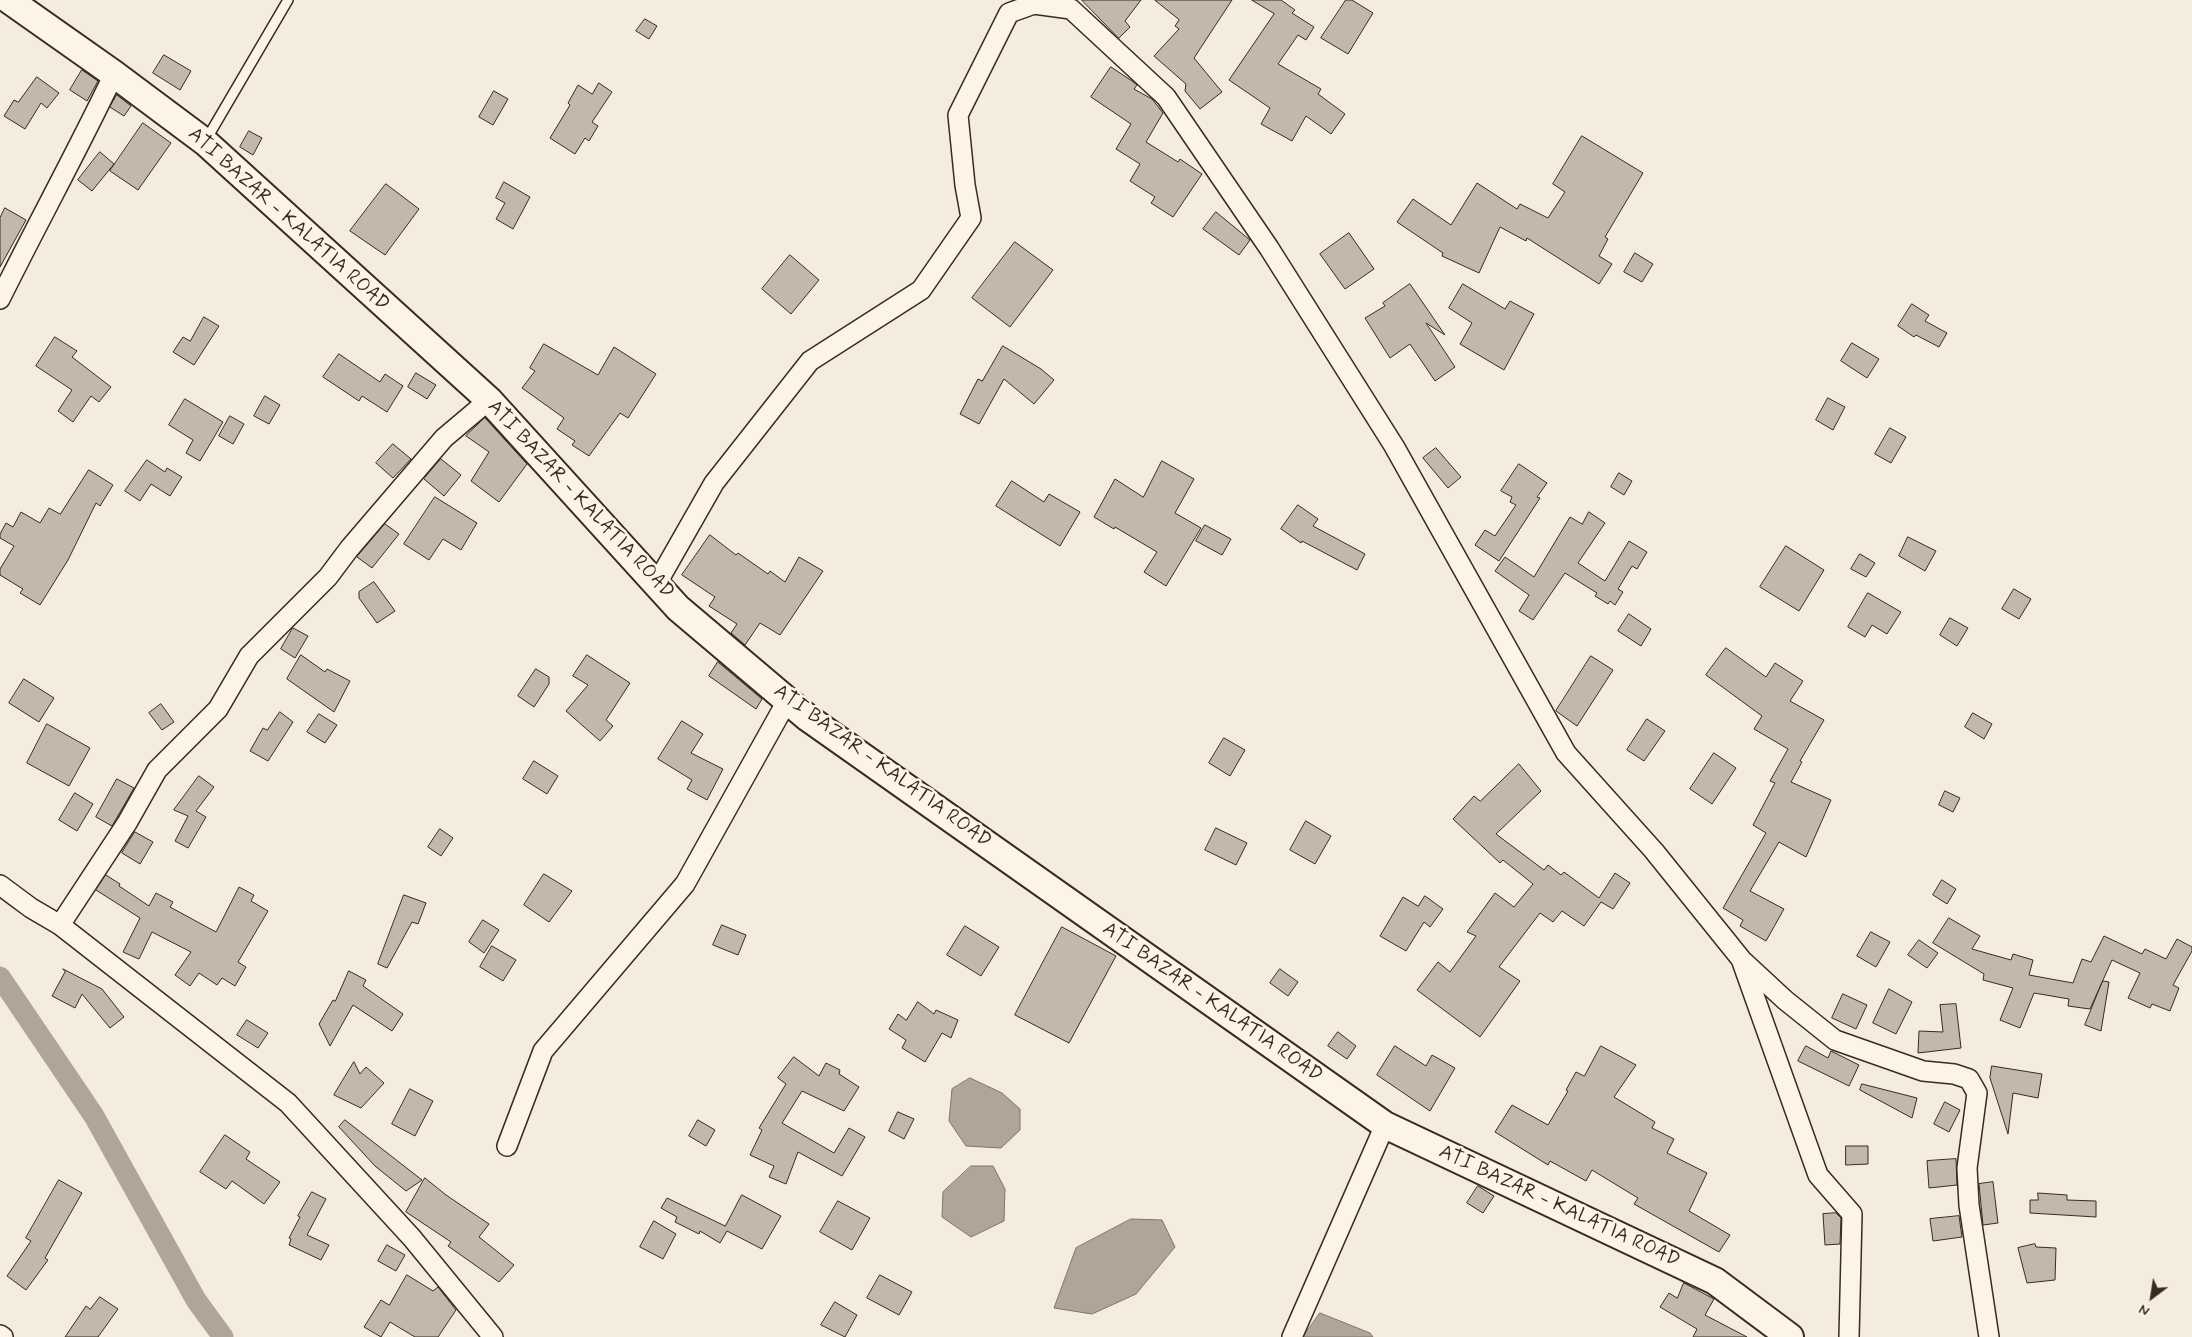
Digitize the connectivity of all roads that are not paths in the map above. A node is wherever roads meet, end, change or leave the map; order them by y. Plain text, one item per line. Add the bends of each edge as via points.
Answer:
1 (9, 0) edge
2 (288, 0) edge
3 (114, 74) junction
4 (205, 142) junction
5 (0, 300) edge
6 (489, 400) junction
7 (657, 584) junction
8 (787, 700) junction
9 (0, 885) edge
10 (60, 925) junction
11 (1741, 959) junction
12 (1385, 1125) junction
13 (507, 1146) dead end
14 (493, 1337) edge
15 (1292, 1337) edge
16 (1790, 1337) edge
17 (1849, 1337) edge
18 (1988, 1337) edge

1 - 3 main road, ATI BAZAR - KALATIA ROAD
2 - 4 lane
3 - 4 main road, ATI BAZAR - KALATIA ROAD
3 - 5 street
4 - 6 main road, ATI BAZAR - KALATIA ROAD
6 - 7 main road, ATI BAZAR - KALATIA ROAD
6 - 10 street via 444,438 328,577 249,656 218,709 157,770 127,824
7 - 8 main road, ATI BAZAR - KALATIA ROAD via 678,608
7 - 11 street via 714,483 810,361 921,290 971,218 958,115 1009,14 1034,4 1071,9 1166,97 1268,248 1394,446 1566,753 1654,851
8 - 12 main road, ATI BAZAR - KALATIA ROAD via 808,718
8 - 13 street via 684,884 543,1051
9 - 10 street
10 - 14 street via 288,1103 412,1238
11 - 17 street via 1818,1175 1852,1214
11 - 18 street via 1835,1040 1923,1071 1970,1078 1977,1093 1967,1168 1968,1205
12 - 15 street
12 - 16 main road, ATI BAZAR - KALATIA ROAD via 1716,1281

